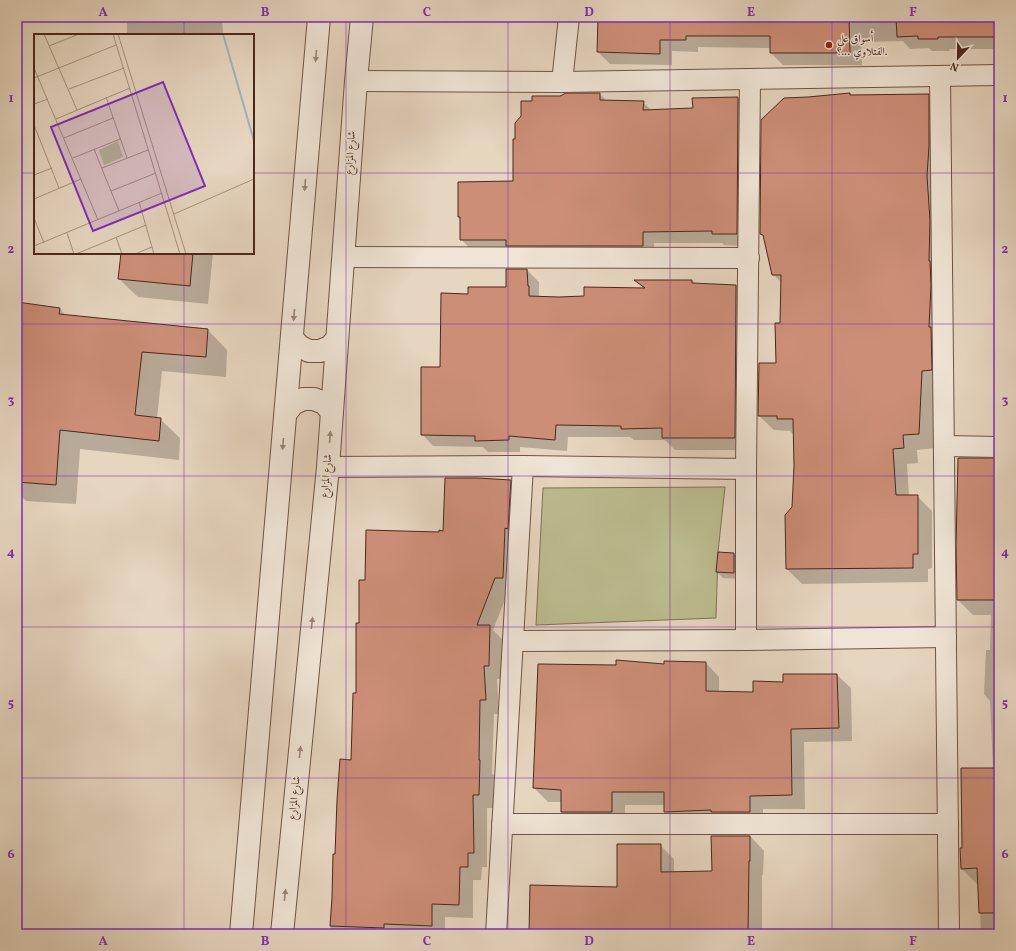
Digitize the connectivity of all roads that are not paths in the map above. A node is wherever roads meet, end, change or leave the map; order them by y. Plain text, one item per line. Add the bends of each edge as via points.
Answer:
1 (319, 17) edge
2 (362, 17) edge
3 (569, 17) edge
4 (999, 75) edge
5 (940, 76) junction
6 (750, 79) junction
7 (356, 81) junction
8 (562, 82) junction
9 (343, 257) junction
10 (749, 258) junction
11 (292, 338) junction
12 (337, 339) junction
13 (332, 412) junction
14 (286, 413) junction
15 (944, 446) junction
16 (999, 447) edge
17 (523, 466) junction
18 (328, 467) junction
19 (746, 469) junction
20 (946, 637) junction
21 (746, 640) junction
22 (512, 642) junction
23 (502, 824) junction
24 (948, 824) junction
25 (241, 934) edge
26 (282, 934) edge
27 (496, 934) edge
28 (949, 934) edge

1 -> 11 street
2 - 7 street, شارع المزارع
3 - 8 street
4 - 5 street
5 - 6 street
5 - 15 street
6 - 8 street
6 - 10 street
7 - 8 street
7 - 9 street, شارع المزارع
9 - 10 street
9 - 12 street, شارع المزارع
10 - 19 street
11 - 12 street via 299,346 309,351 320,351 330,347
11 - 14 street
12 - 13 street, شارع المزارع
13 - 14 street via 324,403 314,399 303,399 293,404
18 -> 13 street, شارع المزارع
14 -> 25 street
15 - 16 street
15 - 20 street
17 - 18 street
17 - 19 street
17 - 22 street
26 -> 18 street, شارع المزارع
19 - 21 street
20 - 21 street
20 - 24 street
21 - 22 street
22 - 23 street
23 - 24 street
23 - 27 street
24 - 28 street

